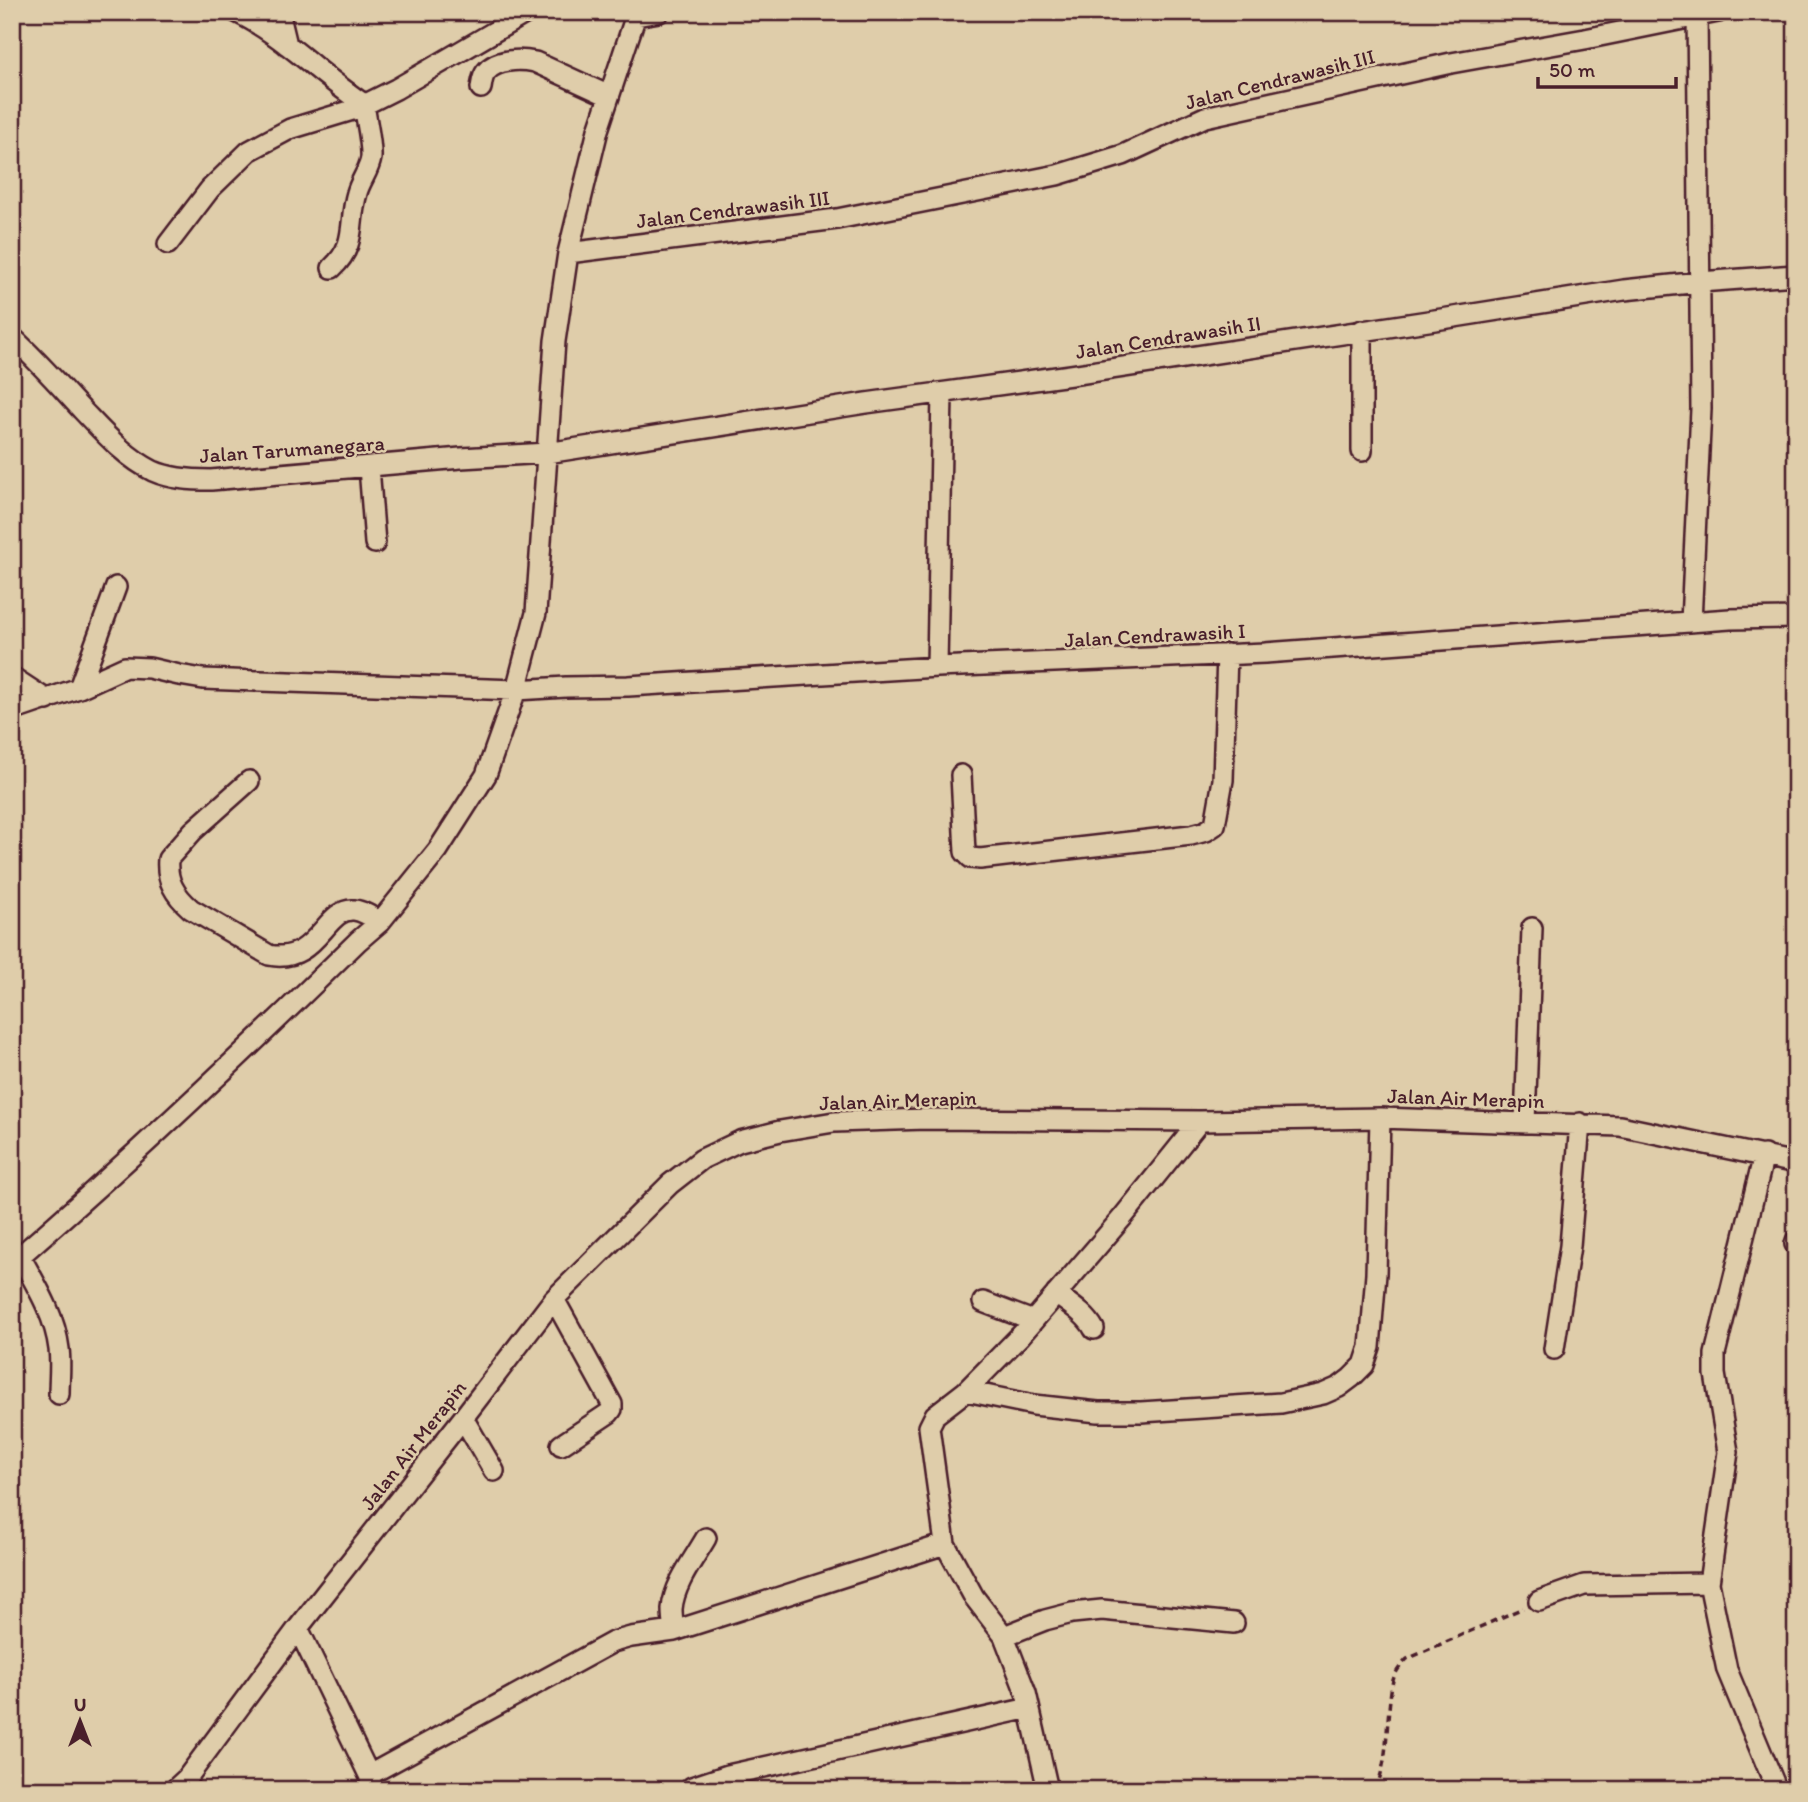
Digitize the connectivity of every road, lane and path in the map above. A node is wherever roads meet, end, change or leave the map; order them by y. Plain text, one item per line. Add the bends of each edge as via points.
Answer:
1 (236, 12) edge
2 (282, 12) edge
3 (528, 12) edge
4 (659, 12) edge
5 (1718, 12) edge
6 (636, 14) edge
7 (1697, 15) edge
8 (287, 45) junction
9 (481, 88) dead end
10 (609, 96) junction
11 (364, 104) junction
12 (168, 244) dead end
13 (568, 253) junction
14 (332, 268) dead end
15 (1796, 275) edge
16 (1700, 282) junction
17 (1362, 330) junction
18 (12, 337) edge
19 (942, 393) junction
20 (1362, 451) dead end
21 (547, 453) junction
22 (369, 467) junction
23 (375, 543) dead end
24 (116, 587) dead end
25 (1796, 618) edge
26 (1691, 622) junction
27 (1227, 654) junction
28 (937, 667) junction
29 (12, 677) edge
30 (79, 688) junction
31 (516, 690) junction
32 (47, 700) junction
33 (12, 711) edge
34 (961, 775) dead end
35 (248, 781) dead end
36 (380, 922) junction
37 (1532, 928) dead end
38 (1380, 1118) junction
39 (1200, 1121) junction
40 (1525, 1124) junction
41 (1580, 1124) junction
42 (1764, 1155) junction
43 (1796, 1163) edge
44 (16, 1259) edge
45 (1056, 1294) junction
46 (554, 1299) junction
47 (983, 1302) dead end
48 (1032, 1321) junction
49 (1094, 1329) dead end
50 (1554, 1349) dead end
51 (966, 1391) junction
52 (59, 1394) dead end
53 (463, 1418) junction
54 (561, 1445) dead end
55 (494, 1471) dead end
56 (706, 1538) dead end
57 (945, 1544) junction
58 (1709, 1583) junction
59 (1539, 1601) joint
60 (1234, 1623) dead end
61 (298, 1628) junction
62 (674, 1631) junction
63 (1004, 1636) junction
64 (1029, 1708) junction
65 (371, 1782) edge
66 (174, 1790) edge
67 (691, 1790) edge
68 (1048, 1790) edge
69 (1375, 1790) edge
70 (1777, 1790) edge

1 - 8 street
2 - 8 street
3 - 11 street
4 - 6 street
5 - 7 street, Jalan Cendrawasih III
6 - 10 street
7 - 13 street, Jalan Cendrawasih III via 1205,117 1123,155 1057,175 837,219
7 - 16 street
8 - 11 street
9 - 10 street via 489,69 526,60
10 - 13 street
11 - 12 street via 290,129 249,151 210,189
11 - 14 street via 371,156 357,192 346,253
13 - 21 street via 555,341
15 - 16 street, Jalan Cendrawasih II
16 - 17 street, Jalan Cendrawasih II
16 - 26 street via 1701,409
17 - 19 street, Jalan Cendrawasih II
17 - 20 street
18 - 22 street, Jalan Tarumanegara via 103,432 155,472 211,480
19 - 21 street, Jalan Cendrawasih II
19 - 28 street
21 - 22 street, Jalan Tarumanegara
21 - 31 street via 536,613
22 - 23 street
24 - 30 street
25 - 26 street, Jalan Cendrawasih I
26 - 27 street, Jalan Cendrawasih I
27 - 28 street, Jalan Cendrawasih I
27 - 34 street via 1223,780 1215,825 1206,831 971,858 965,852
28 - 31 street, Jalan Cendrawasih I
29 - 32 street
30 - 31 street, Jalan Cendrawasih I via 133,666 203,679
30 - 32 street, Jalan Cendrawasih I
31 - 36 street via 486,775 438,850
32 - 33 street, Jalan Cendrawasih I
35 - 36 street via 168,859 170,882 181,900 279,957 306,948 348,910
36 - 44 street via 234,1063
37 - 40 street
38 - 39 street, Jalan Air Merapin
38 - 40 street, Jalan Air Merapin
38 - 51 street via 1370,1346 1364,1365 1339,1387 1281,1403 1140,1412 1034,1405
39 - 45 street
39 - 46 street, Jalan Air Merapin via 834,1122 740,1140 702,1159 670,1184
40 - 41 street, Jalan Air Merapin
41 - 42 street, Jalan Air Merapin via 1620,1126
41 - 50 street via 1570,1246
42 - 43 street, Jalan Air Merapin
42 - 58 street via 1715,1353 1728,1452
44 - 52 street via 51,1315 58,1339
45 - 48 street
45 - 49 street
46 - 53 street, Jalan Air Merapin
46 - 54 street via 612,1404 610,1413
47 - 48 street
48 - 51 street
51 - 57 street via 935,1415 929,1427
53 - 55 street
53 - 61 street, Jalan Air Merapin
56 - 62 street via 673,1602
57 - 62 street
57 - 63 street via 974,1597
58 - 59 street via 1584,1585
58 - 70 street via 1727,1670
59 - 69 path via 1407,1659 1394,1677 1384,1758
60 - 63 street via 1102,1610 1045,1620
61 - 65 street
61 - 66 street, Jalan Air Merapin
62 - 65 street via 613,1642
63 - 64 street
64 - 67 street via 728,1775
64 - 68 street

